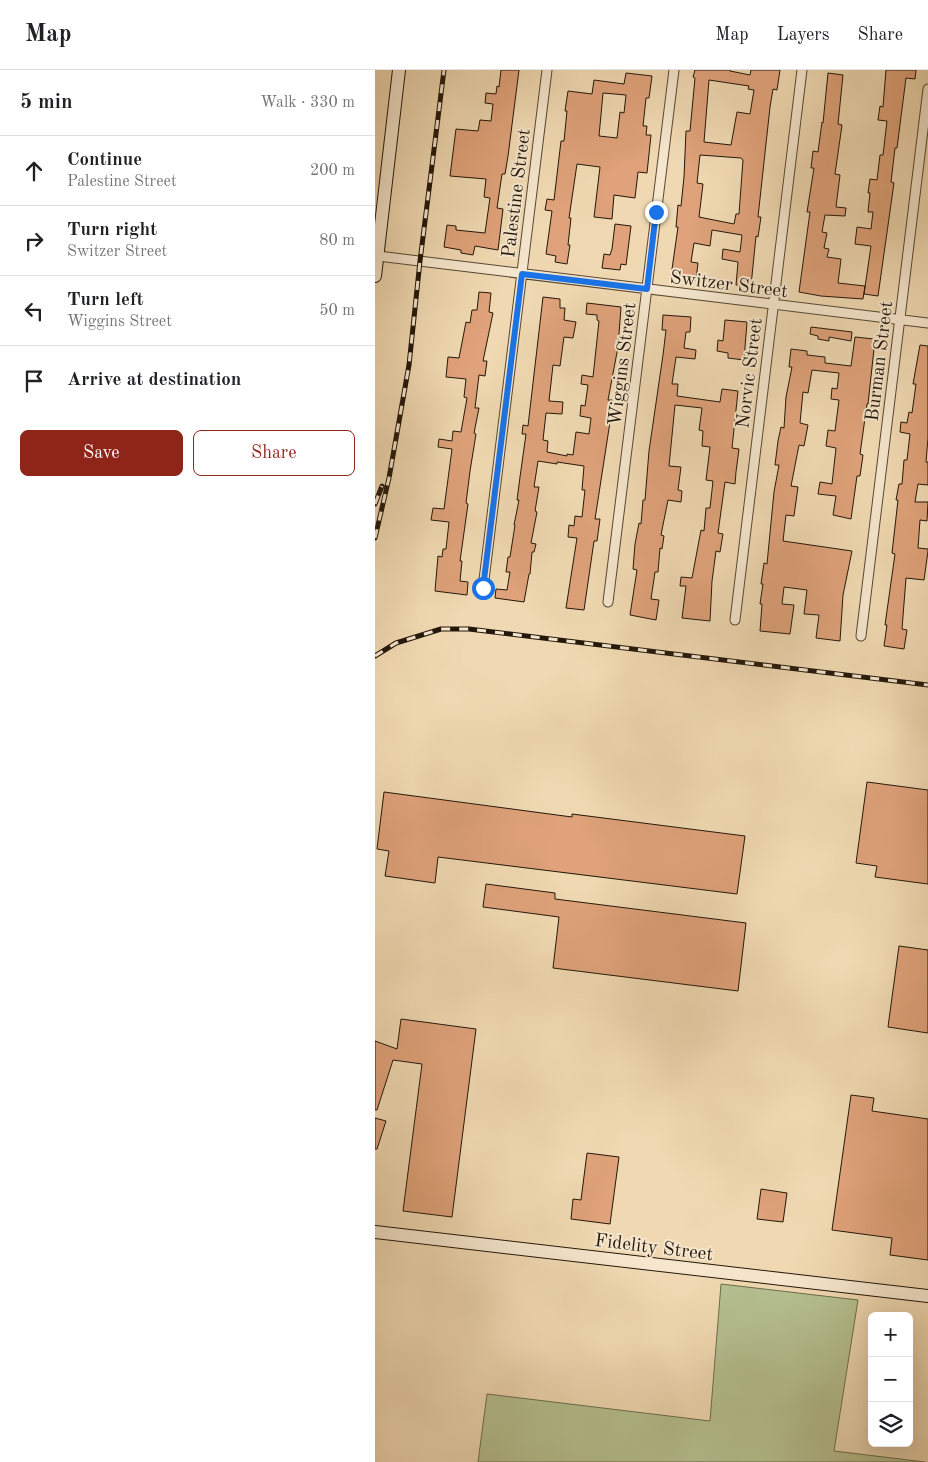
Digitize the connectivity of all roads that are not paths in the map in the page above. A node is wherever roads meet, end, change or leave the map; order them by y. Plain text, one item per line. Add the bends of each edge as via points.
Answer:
1 (399, 70) edge
2 (547, 70) edge
3 (674, 70) edge
4 (802, 70) edge
5 (928, 89) edge
6 (378, 256) junction
7 (522, 274) junction
8 (375, 276) edge
9 (647, 289) junction
10 (773, 304) junction
11 (900, 320) junction
12 (928, 324) edge
13 (483, 588) dead end
14 (609, 602) dead end
15 (735, 620) dead end
16 (861, 636) dead end
17 (375, 1232) edge
18 (928, 1296) edge

1 - 6 main road
2 - 7 street, Palestine Street
3 - 9 street, Wiggins Street
4 - 10 street, Norvic Street
5 - 11 street, Burman Street
6 - 7 street, Switzer Street
6 - 8 main road
7 - 9 street, Switzer Street
7 - 13 street, Palestine Street
9 - 10 street, Switzer Street
9 - 14 street, Wiggins Street
10 - 11 street, Switzer Street
10 - 15 street, Norvic Street
11 - 12 street, Switzer Street
11 - 16 street, Burman Street
17 - 18 main road, Fidelity Street

